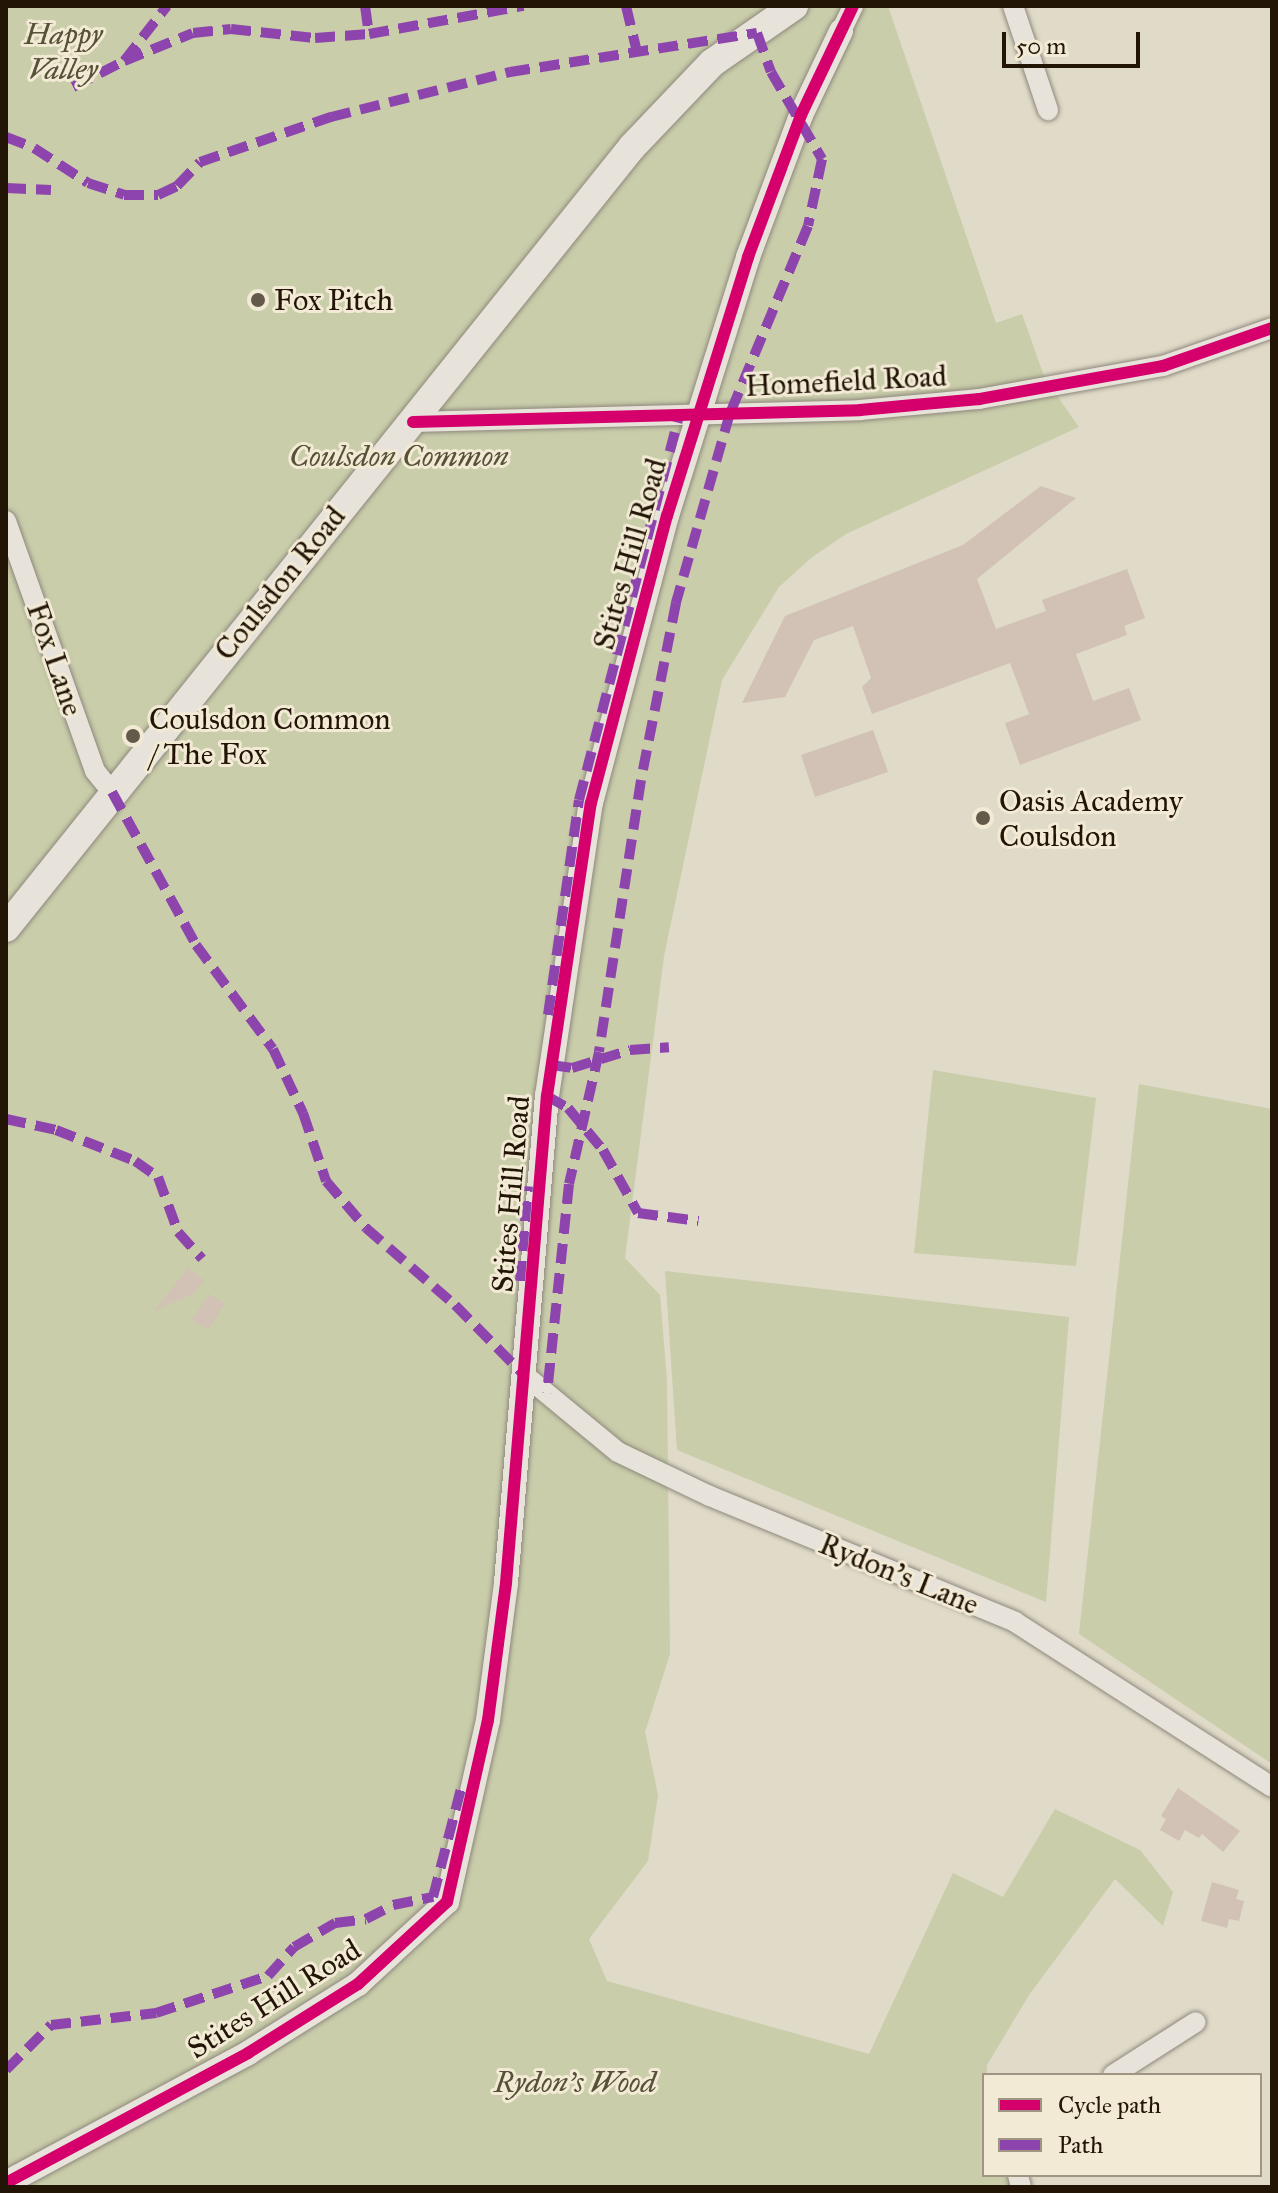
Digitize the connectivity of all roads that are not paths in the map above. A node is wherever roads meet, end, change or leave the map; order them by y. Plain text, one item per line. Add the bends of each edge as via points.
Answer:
1 (794, 6) edge
2 (834, 6) edge
3 (853, 6) edge
4 (1013, 6) edge
5 (841, 31) junction
6 (1047, 111) dead end
7 (1272, 328) edge
8 (698, 414) junction
9 (413, 422) junction
10 (6, 521) edge
11 (112, 792) junction
12 (6, 928) edge
13 (522, 1373) junction
14 (1272, 1787) edge
15 (1196, 2022) dead end
16 (1116, 2073) edge
17 (6, 2183) edge

1 - 9 main road, Coulsdon Road via 712,63 632,147
2 - 5 street
3 - 5 street, Stites Hill Road
4 - 6 street
5 - 8 street, Stites Hill Road via 764,213
7 - 8 street, Homefield Road via 1163,366 1035,393 860,410
8 - 9 street, Homefield Road
8 - 13 street, Stites Hill Road via 637,621 578,867 547,1096
9 - 11 main road, Coulsdon Road
10 - 11 street, Fox Lane via 95,771
11 - 12 main road, Coulsdon Road
13 - 14 street, Rydon's Lane via 618,1452 710,1496 1015,1622
13 - 17 street, Stites Hill Road via 506,1583 488,1720 447,1902 358,1984 248,2053
15 - 16 street

